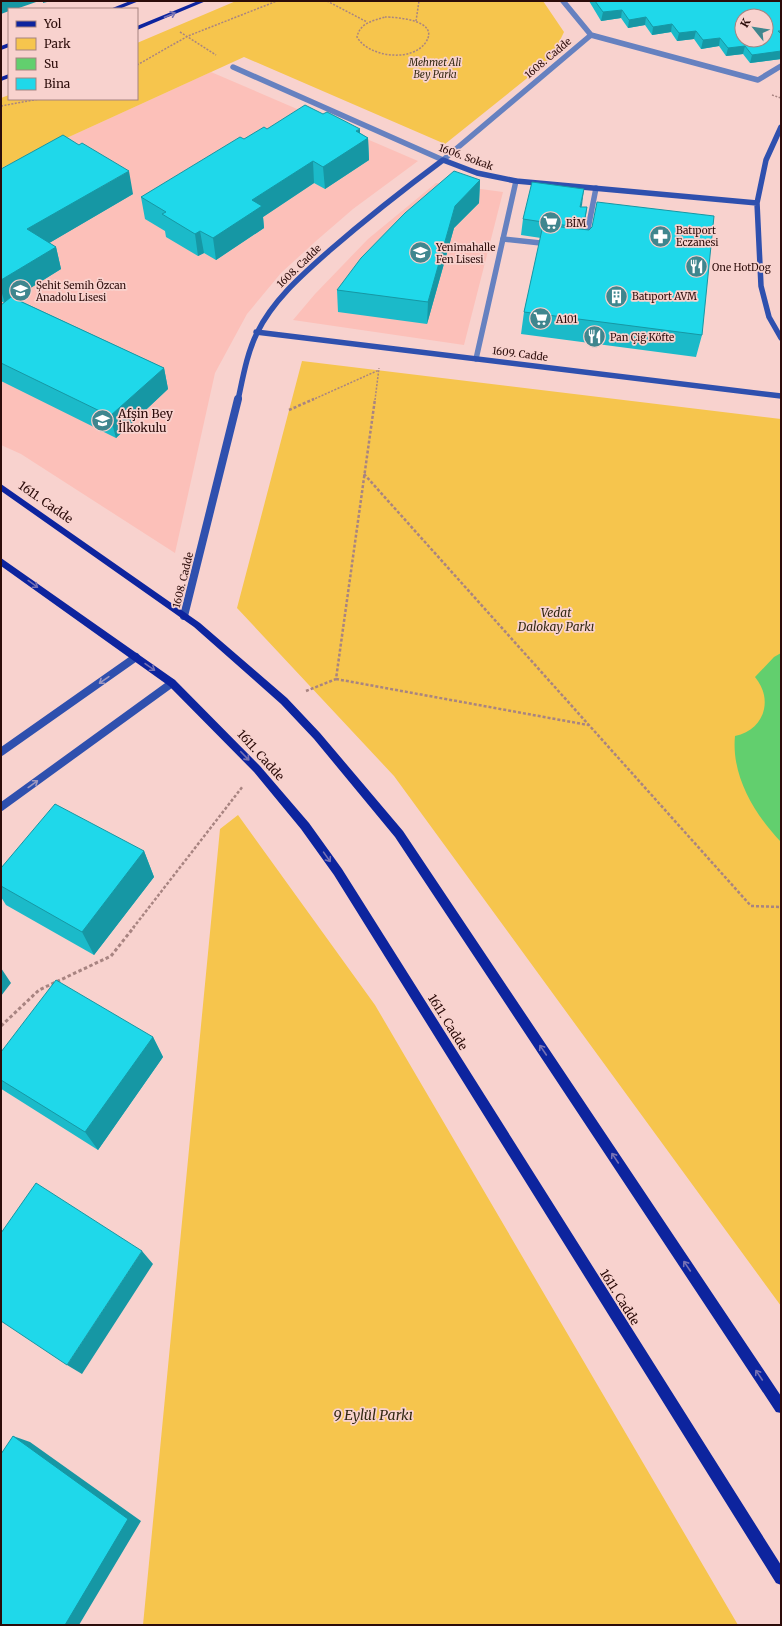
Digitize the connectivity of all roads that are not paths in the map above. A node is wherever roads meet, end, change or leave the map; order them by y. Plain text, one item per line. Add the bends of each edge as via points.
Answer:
1 (136, 1) edge
2 (203, 1) edge
3 (563, 1) edge
4 (116, 8) edge
5 (138, 28) edge
6 (591, 35) junction
7 (781, 66) edge
8 (233, 67) road end
9 (781, 127) edge
10 (443, 160) junction
11 (516, 181) junction
12 (596, 188) junction
13 (757, 203) junction
14 (503, 239) junction
15 (554, 245) edge
16 (584, 248) edge
17 (256, 332) junction
18 (781, 338) edge
19 (476, 359) junction
20 (781, 396) edge
21 (1, 486) edge
22 (1, 561) edge
23 (184, 616) junction
24 (136, 657) junction
25 (172, 683) junction
26 (1, 752) edge
27 (1, 807) edge
28 (781, 1407) edge
29 (781, 1578) edge

1 - 4 main road
5 -> 2 main road
3 - 6 street
6 - 7 street via 758,80
6 - 10 street, 1608. Cadde
8 - 10 street, 1606. Sokak
9 - 13 street via 766,160
10 - 11 street, 1606. Sokak via 476,173
10 - 17 street, 1608. Cadde via 366,218 303,274 279,300
11 - 12 street, 1606. Sokak
11 - 14 street
12 - 13 street, 1606. Sokak
12 - 16 street
13 - 18 street via 761,286 769,317
14 - 15 street
14 - 19 street
17 - 19 street, 1609. Cadde
17 - 23 street, 1608. Cadde
19 - 20 street, 1609. Cadde
21 - 23 main road, 1611. Cadde
22 -> 24 main road, 1611. Cadde
28 -> 23 main road, 1611. Cadde via 399,834 354,778 284,701 232,654
24 -> 25 main road, 1611. Cadde
24 -> 26 street
27 -> 25 street
25 -> 29 main road, 1611. Cadde via 257,769 305,826 338,872

